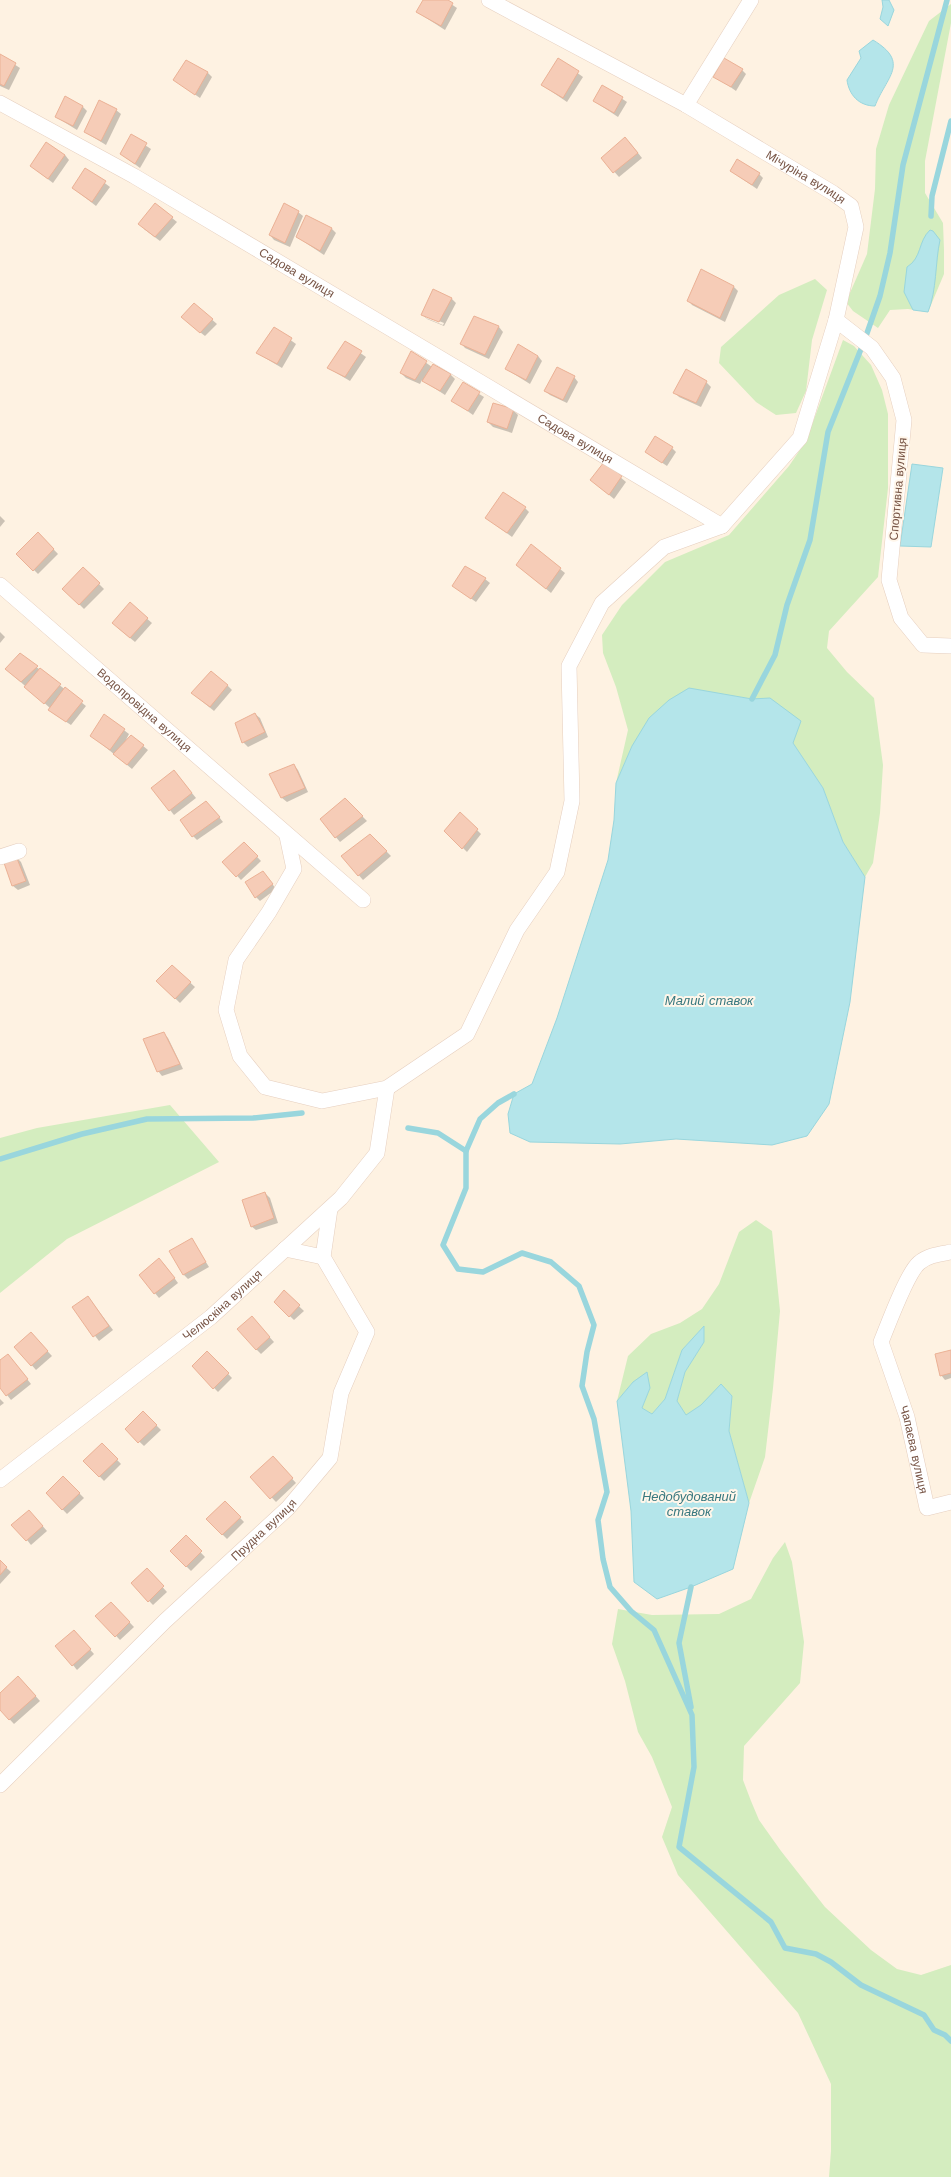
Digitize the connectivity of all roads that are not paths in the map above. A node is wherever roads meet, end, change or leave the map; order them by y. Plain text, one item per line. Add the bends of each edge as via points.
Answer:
1 (489, 0) edge
2 (751, 0) edge
3 (0, 103) edge
4 (686, 106) junction
5 (836, 320) junction
6 (722, 526) junction
7 (0, 585) edge
8 (951, 646) edge
9 (288, 836) junction
10 (19, 851) dead end
11 (0, 857) edge
12 (363, 900) dead end
13 (387, 1088) junction
14 (330, 1209) junction
15 (285, 1249) junction
16 (951, 1252) edge
17 (323, 1257) junction
18 (0, 1480) edge
19 (951, 1502) edge
20 (0, 1785) edge

1 - 4 street, Мічуріна вулиця
2 - 4 street
3 - 6 street, Садова вулиця via 134,176
4 - 5 street, Мічуріна вулиця via 851,206 856,227
5 - 6 street, Мічуріна вулиця via 800,438
5 - 8 street, Спортивна вулиця via 872,348 893,378 904,420 889,580 901,618 924,645
6 - 13 street via 664,547 602,603 569,666 572,801 557,872 517,930 467,1034
7 - 9 street, Водопровідна вулиця
9 - 12 street, Водопровідна вулиця
9 - 13 street via 294,870 236,960 226,1010 240,1056 265,1087 322,1101
10 - 11 street
13 - 14 street, Челюскіна вулиця via 377,1153
14 - 15 street, Челюскіна вулиця
14 - 17 street
15 - 17 street
15 - 18 street, Челюскіна вулиця via 211,1316
16 - 19 street, Чапаєва вулиця via 929,1257 918,1264 900,1296 882,1342 907,1417 927,1508
17 - 20 street, Прудна вулиця via 367,1332 341,1393 330,1458 288,1508 165,1621

